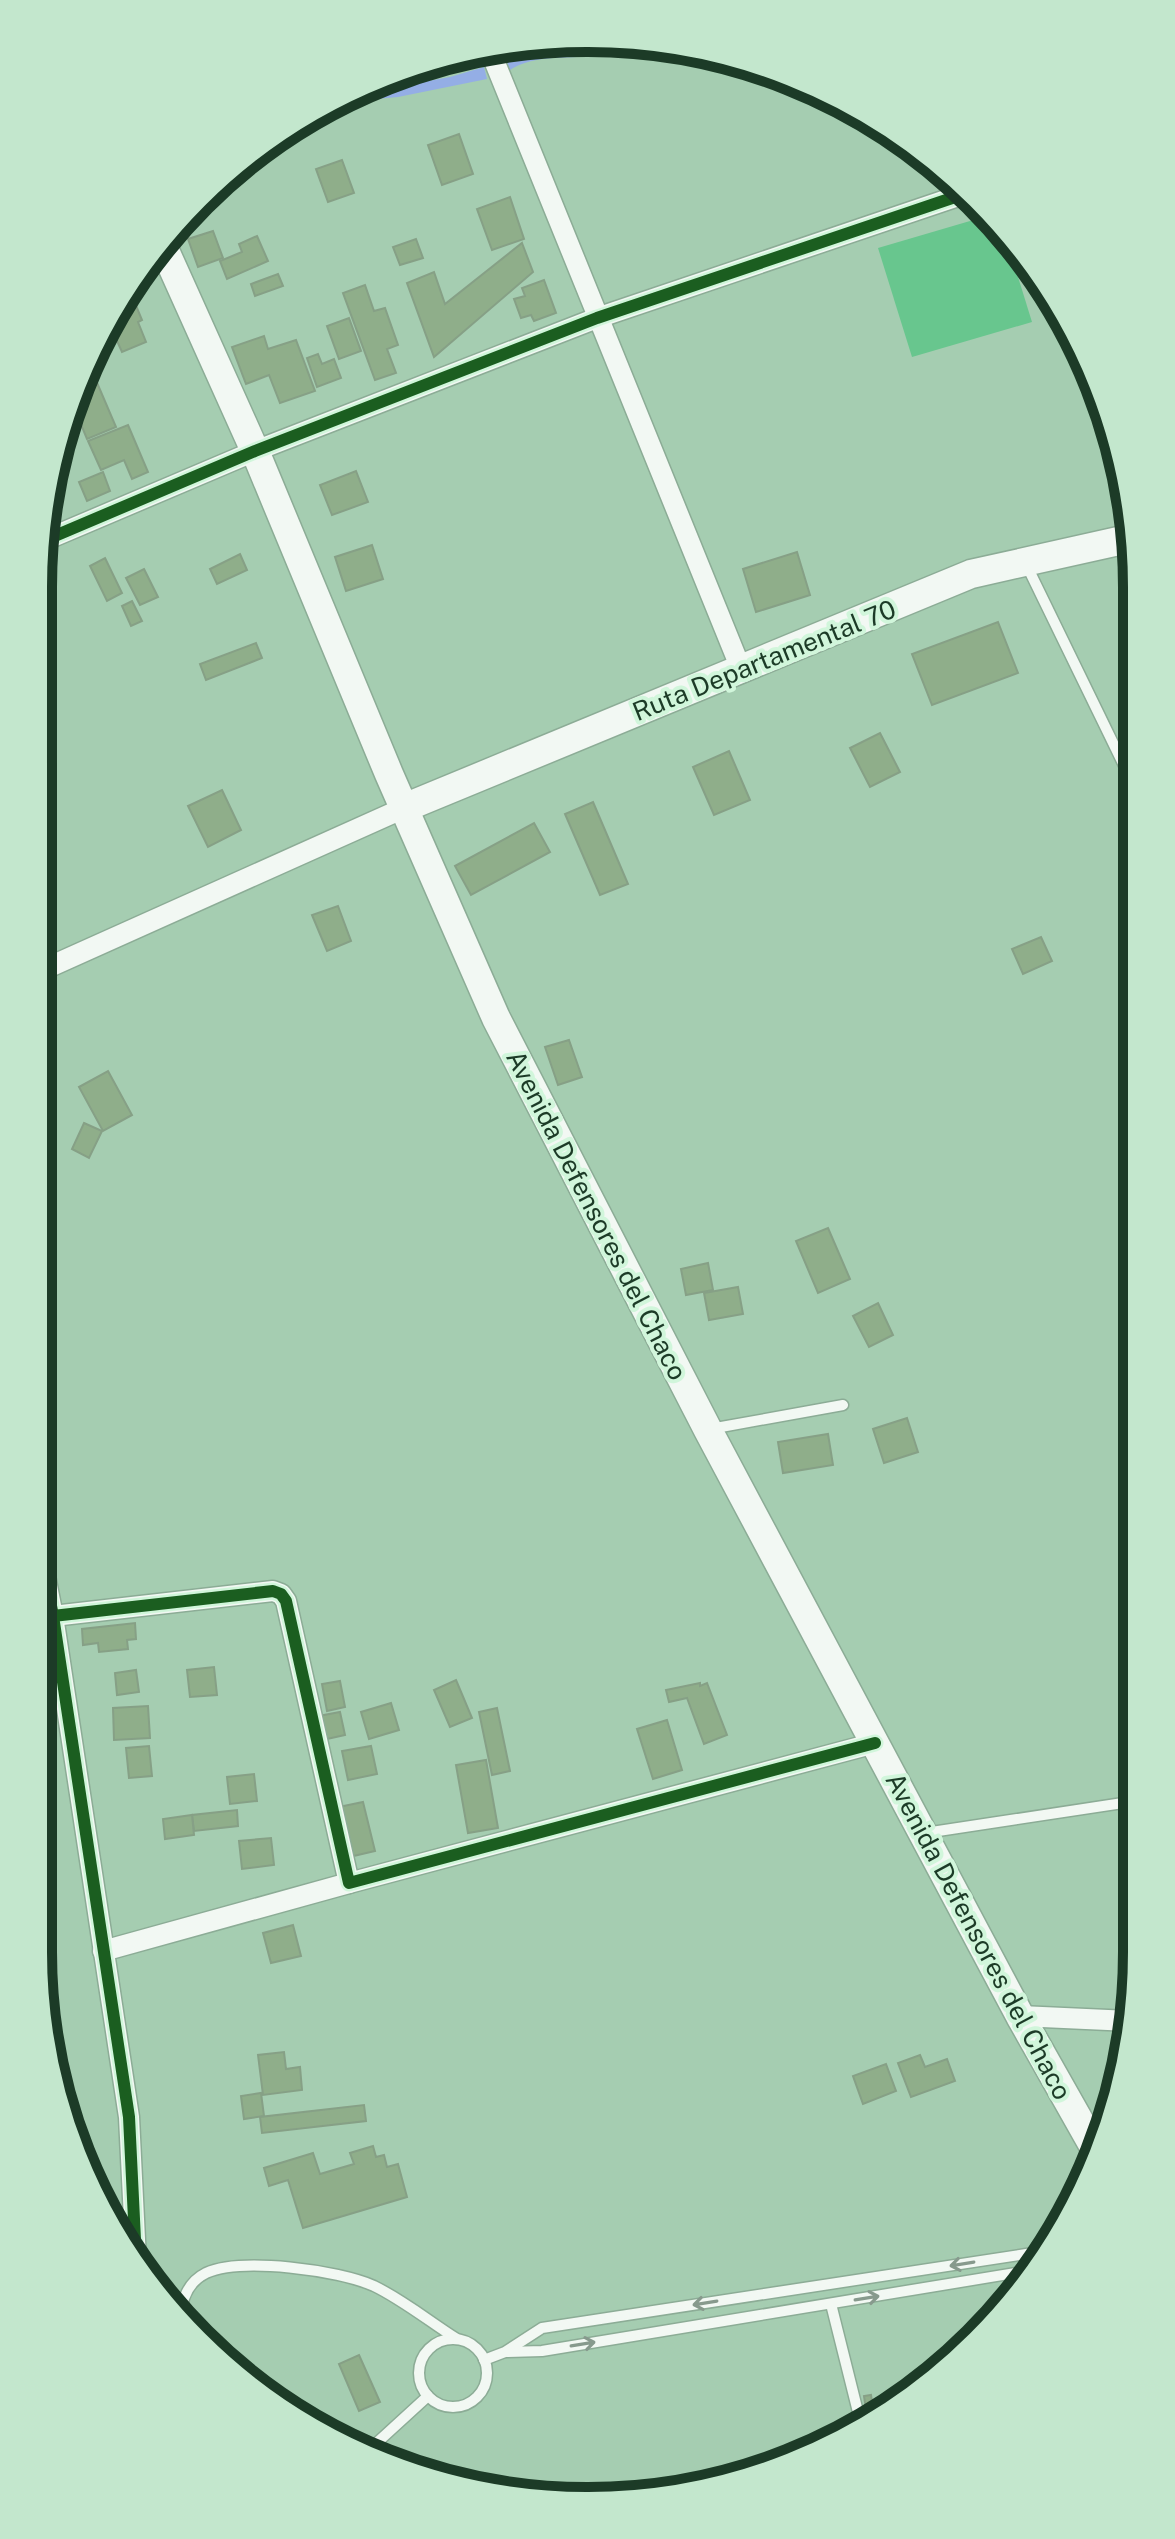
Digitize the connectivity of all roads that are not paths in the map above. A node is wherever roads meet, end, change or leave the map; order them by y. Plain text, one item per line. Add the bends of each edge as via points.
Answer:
1 (494, 60) edge
2 (954, 197) edge
3 (168, 256) edge
4 (597, 318) junction
5 (255, 451) junction
6 (55, 536) edge
7 (1121, 541) edge
8 (1025, 562) junction
9 (741, 669) junction
10 (1123, 763) edge
11 (404, 808) junction
12 (52, 966) edge
13 (843, 1405) dead end
14 (708, 1430) junction
15 (52, 1611) edge
16 (53, 1616) junction
17 (875, 1743) junction
18 (1123, 1803) edge
19 (923, 1833) junction
20 (349, 1883) junction
21 (103, 1951) junction
22 (1020, 2016) junction
23 (1118, 2020) edge
24 (1089, 2138) edge
25 (135, 2237) edge
26 (1030, 2253) edge
27 (1015, 2273) edge
28 (182, 2301) edge
29 (831, 2304) junction
30 (457, 2339) junction
31 (505, 2352) junction
32 (484, 2360) junction
33 (428, 2396) junction
34 (858, 2413) edge
35 (376, 2443) edge

1 - 4 street
2 - 4 street
3 - 5 main road, Avenida Defensores del Chaco
4 - 5 street
4 - 9 street
5 - 6 street
5 - 11 main road, Avenida Defensores del Chaco
7 - 8 main road, Ruta Departamental 70
8 - 9 main road, Ruta Departamental 70 via 971,574
8 - 10 lane
9 - 11 main road, Ruta Departamental 70
11 - 12 street
11 - 14 main road, Avenida Defensores del Chaco via 496,1018
13 - 14 lane
14 - 17 main road, Avenida Defensores del Chaco
15 - 16 street
16 - 20 street via 281,1594
16 - 21 street
17 - 19 main road, Avenida Defensores del Chaco
17 - 20 street
18 - 19 lane
19 - 22 main road, Avenida Defensores del Chaco
20 - 21 street
21 - 25 street via 129,2117
22 - 23 street
22 - 24 main road, Avenida Defensores del Chaco
26 -> 31 lane via 542,2328
29 -> 27 lane
28 - 30 lane via 206,2273 241,2264 324,2272 373,2286
31 -> 29 lane via 542,2351
29 - 34 lane
30 - 32 lane via 478,2350
30 - 33 lane via 434,2344 420,2363 418,2375
31 - 32 lane
32 - 33 lane via 485,2383 471,2401 449,2407
33 - 35 lane

